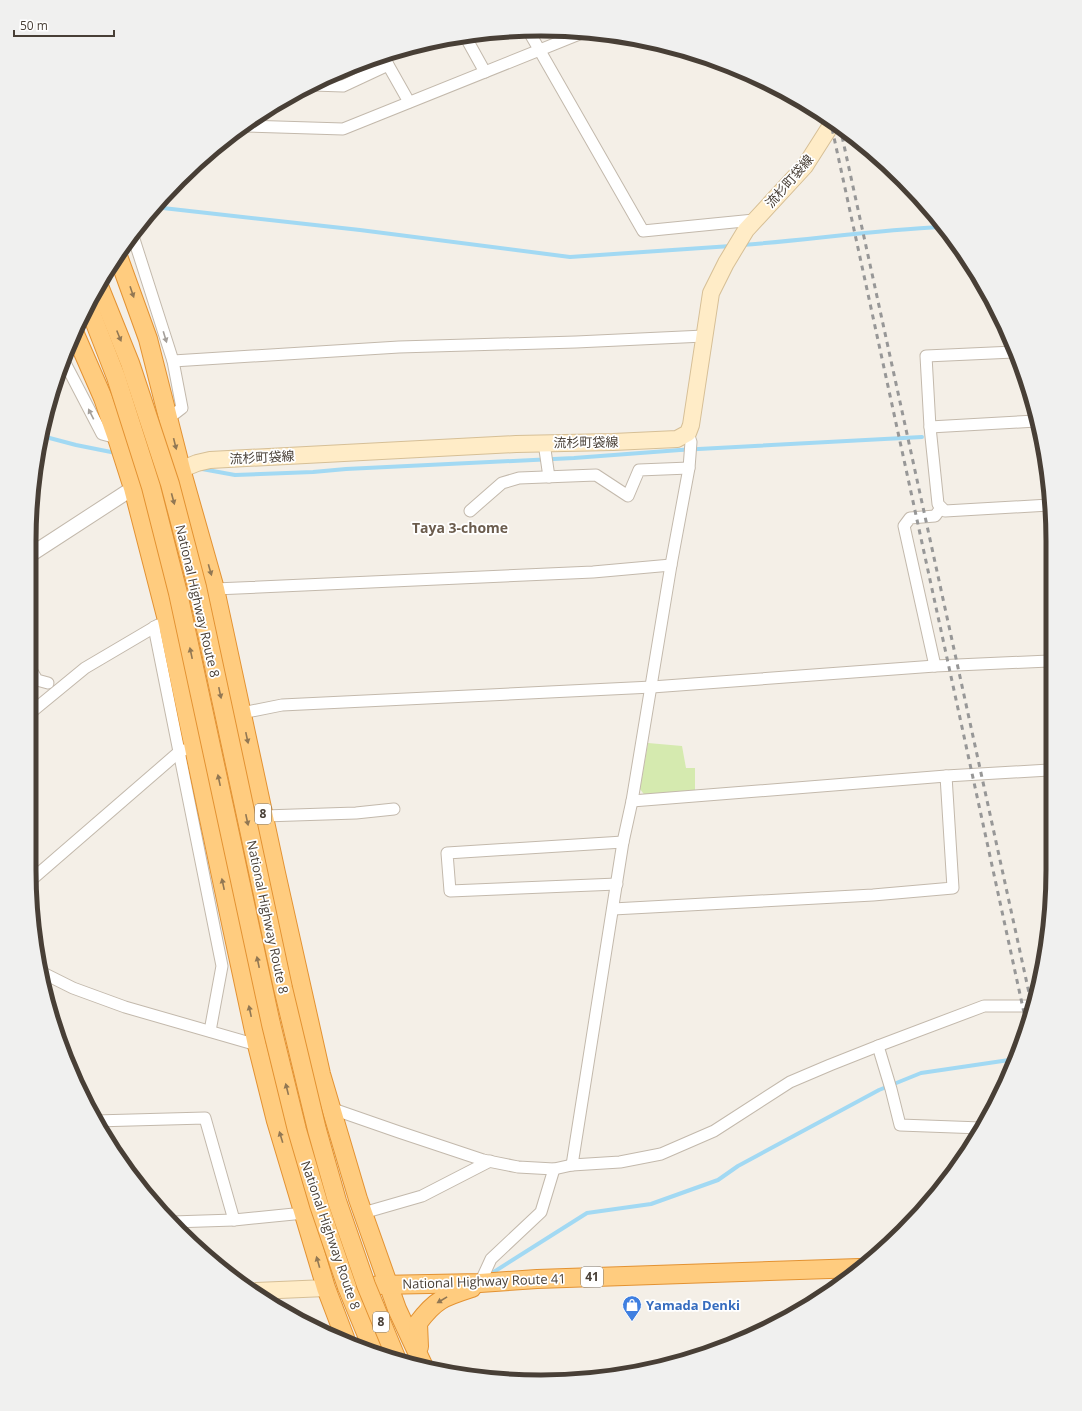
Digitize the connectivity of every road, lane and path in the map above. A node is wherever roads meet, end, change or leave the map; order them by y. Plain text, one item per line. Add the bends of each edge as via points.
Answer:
1 (532, 36) edge
2 (572, 37) edge
3 (468, 41) edge
4 (540, 50) junction
5 (386, 61) edge
6 (485, 72) junction
7 (324, 85) edge
8 (410, 102) junction
9 (253, 126) edge
10 (830, 127) edge
11 (750, 225) junction
12 (135, 241) edge
13 (120, 262) edge
14 (102, 292) edge
15 (91, 313) edge
16 (704, 336) junction
17 (78, 340) edge
18 (1009, 352) edge
19 (173, 361) junction
20 (67, 367) edge
21 (169, 418) junction
22 (1031, 421) edge
23 (930, 427) junction
24 (688, 433) junction
25 (117, 438) junction
26 (544, 447) junction
27 (688, 468) junction
28 (181, 469) junction
29 (548, 473) junction
30 (133, 488) junction
31 (1045, 505) edge
32 (942, 508) junction
33 (470, 512) dead end
34 (36, 551) edge
35 (671, 565) junction
36 (215, 589) junction
37 (160, 624) junction
38 (1046, 661) edge
39 (935, 666) junction
40 (36, 678) edge
41 (48, 683) dead end
42 (652, 687) junction
43 (36, 704) edge
44 (242, 713) junction
45 (186, 749) junction
46 (1046, 770) edge
47 (946, 776) junction
48 (632, 801) junction
49 (394, 809) dead end
50 (264, 816) junction
51 (623, 842) junction
52 (36, 875) edge
53 (617, 884) junction
54 (613, 909) junction
55 (47, 975) edge
56 (1027, 1006) edge
57 (210, 1031) junction
58 (257, 1045) junction
59 (878, 1046) junction
60 (330, 1108) junction
61 (103, 1121) edge
62 (975, 1128) edge
63 (490, 1161) junction
64 (572, 1165) junction
65 (554, 1168) junction
66 (304, 1213) junction
67 (363, 1213) junction
68 (234, 1220) junction
69 (179, 1222) edge
70 (851, 1268) edge
71 (486, 1282) junction
72 (388, 1284) junction
73 (326, 1288) junction
74 (261, 1291) edge
75 (344, 1335) edge
76 (371, 1345) edge
77 (394, 1353) edge
78 (422, 1361) edge
79 (422, 1361) edge

1 - 4 street
2 - 4 street
3 - 6 street
4 - 6 street
4 - 11 street via 643,231
5 - 7 street via 343,86
5 - 8 street
6 - 8 street
8 - 9 street via 343,129
10 - 11 main road, 流杉町袋線 via 805,166
11 - 16 main road, 流杉町袋線 via 711,293
12 -> 19 street
13 -> 21 highway, 8 via 148,339
14 -> 77 highway, National Highway Route 8 / 8, bridge via 130,363 170,484 197,587 283,988 317,1130 337,1201 366,1285
76 -> 15 highway, National Highway Route 8 / 8, bridge via 318,1205 297,1130 271,1024 178,593 151,487 116,377
16 - 19 street via 399,347
16 - 24 main road, 流杉町袋線
17 - 25 highway
18 - 23 street via 926,356
19 - 21 street via 182,408
25 -> 20 street via 102,434
21 -> 28 highway, 8
22 - 23 street
23 - 32 street via 938,504
24 - 26 main road, 流杉町袋線 via 678,438
24 - 27 street via 691,442
25 - 30 highway
26 - 28 main road, 流杉町袋線 via 210,460
26 - 29 street
27 - 29 street via 639,470 628,496 596,476
27 - 35 street
28 - 30 main road, 流杉町袋線
28 -> 36 highway, 8
29 - 33 street via 502,482
30 - 34 street
30 - 37 highway
31 - 32 street via 945,511
32 - 39 street via 935,516 910,518 904,526
35 - 36 street via 593,572
35 - 42 street
36 - 44 highway, 8
37 - 43 street via 85,668
37 - 45 highway
38 - 39 street
39 - 42 street
40 - 41 street
42 - 44 street via 282,705
42 - 48 street
44 -> 50 highway, 8
45 - 52 street
45 - 57 street via 222,966
58 -> 45 highway
46 - 47 street
47 - 48 street
47 - 54 street via 953,888 873,895
48 - 51 street
49 - 50 street
50 - 60 highway, 8
51 - 53 street
51 - 53 street via 447,853 450,891
53 - 54 street
54 - 64 street
55 - 57 street via 72,988 118,1004
56 - 59 street via 984,1006
57 - 58 street
66 -> 58 highway via 276,1121
59 - 62 street via 900,1125
59 - 64 street via 790,1082 714,1131 661,1154 620,1162
60 - 63 street
60 - 67 highway, 8
61 - 68 street via 205,1118
63 - 65 street via 518,1167
63 - 67 street via 422,1196
64 - 65 street
65 - 71 street via 541,1212 491,1259
66 - 68 street
73 -> 66 highway
67 - 72 highway, 8
68 - 69 street
70 - 71 highway, National Highway Route 41 / 41
71 - 72 highway, National Highway Route 41 / 41
71 -> 78 highway via 443,1298 428,1309 418,1323 418,1341
72 - 73 highway, National Highway Route 41 / 41
72 - 79 highway, 8
73 - 74 main road
73 - 75 highway

